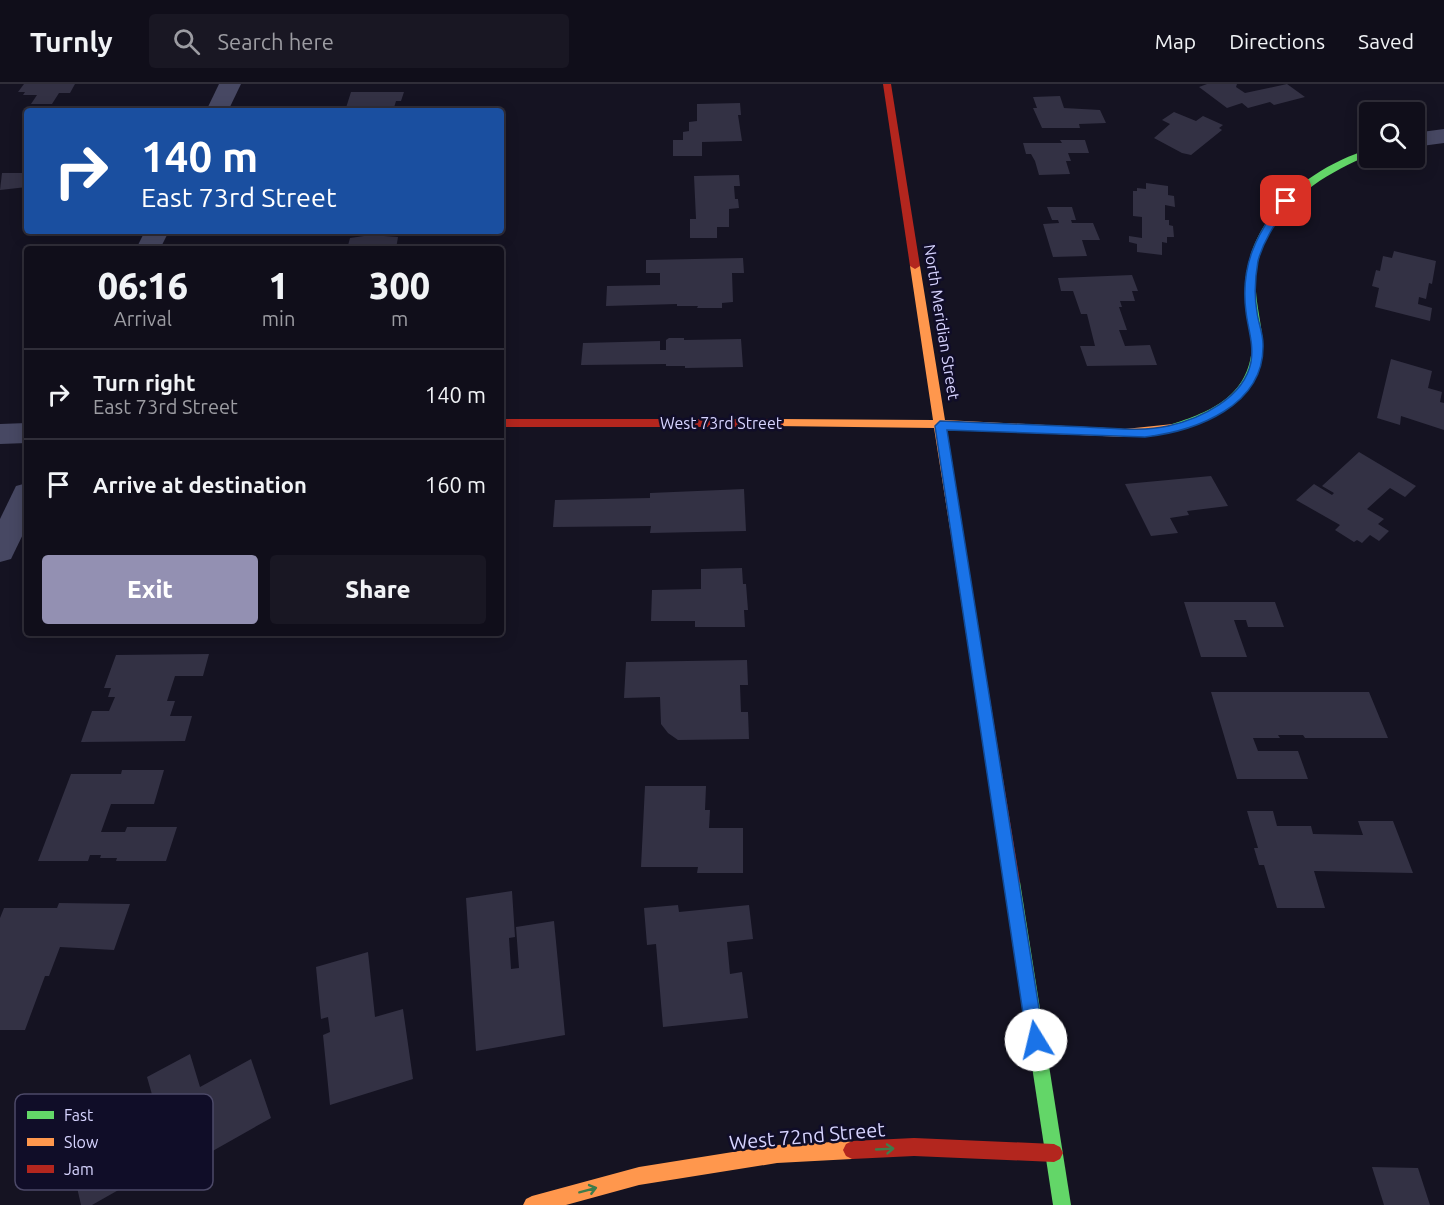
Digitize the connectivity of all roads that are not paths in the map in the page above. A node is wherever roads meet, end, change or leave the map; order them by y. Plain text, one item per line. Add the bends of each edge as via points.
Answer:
1 (230, 84) edge
2 (887, 84) edge
3 (218, 108) edge
4 (1444, 136) edge
5 (1425, 139) edge
6 (1359, 157) edge
7 (504, 423) edge
8 (940, 426) junction
9 (24, 433) edge
10 (0, 434) edge
11 (24, 500) edge
12 (0, 550) edge
13 (1054, 1153) junction
14 (532, 1205) edge
15 (1062, 1205) edge

1 - 3 street
2 - 8 street, North Meridian Street
4 - 5 street
6 - 8 street, West 73rd Street via 1310,180 1286,201 1265,230 1256,249 1250,284 1256,364 1241,392 1227,405 1194,423 1145,433
7 - 8 street, West 73rd Street
8 - 13 street, North Meridian Street
9 - 10 street
11 - 12 street
14 -> 13 street, West 72nd Street via 639,1176 777,1154 914,1147
13 - 15 street, North Meridian Street

